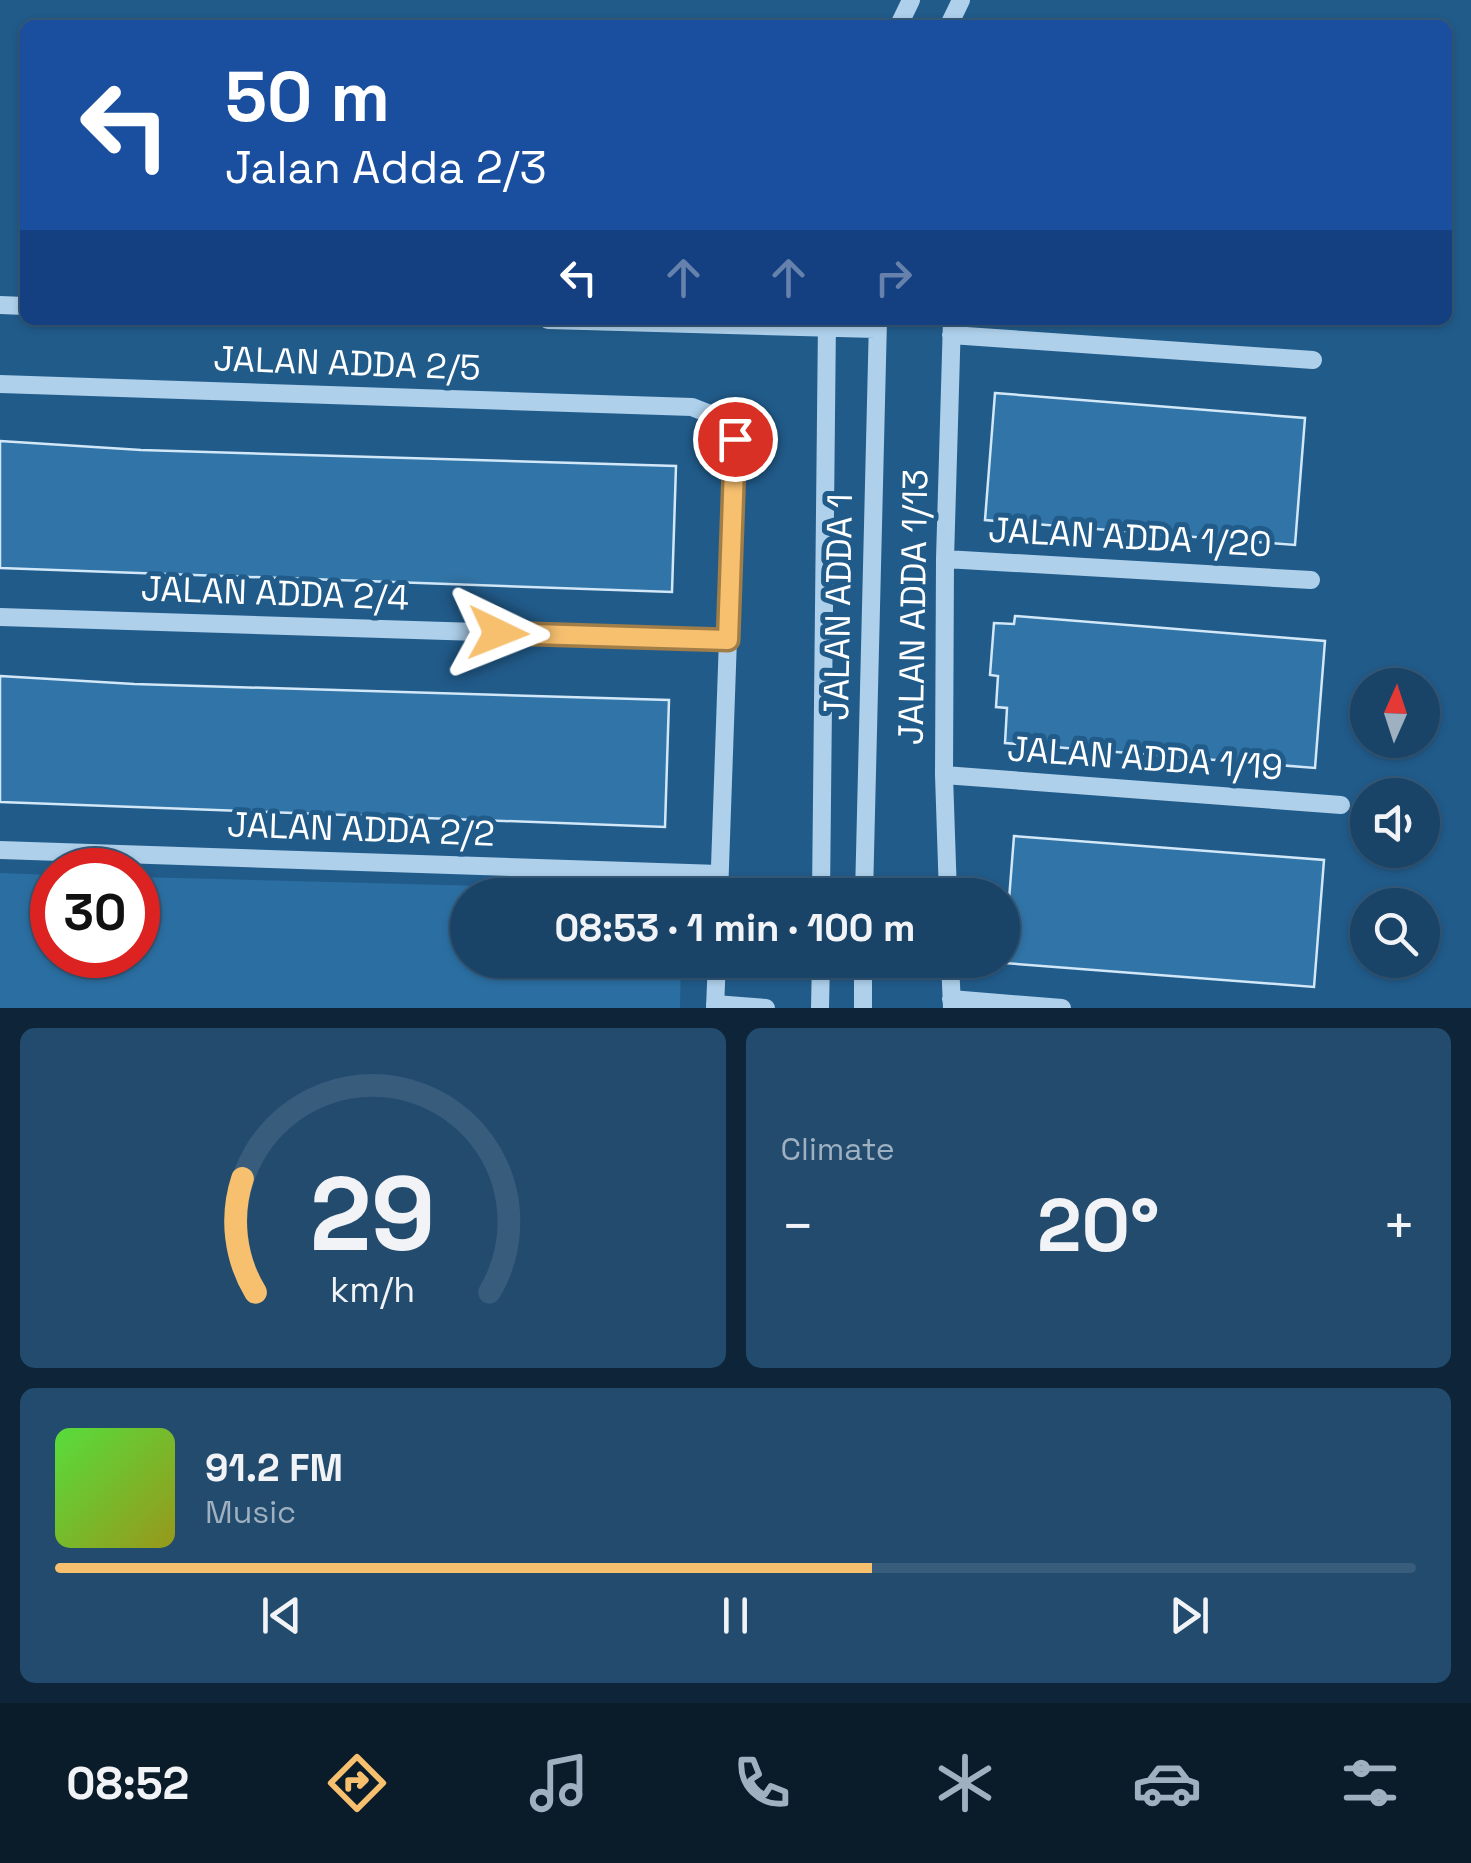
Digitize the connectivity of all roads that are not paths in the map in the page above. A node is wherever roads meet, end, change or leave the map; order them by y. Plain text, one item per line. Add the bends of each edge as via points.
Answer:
1 (826, 325) edge
2 (877, 325) edge
3 (952, 328) edge
4 (1313, 360) dead end
5 (0, 384) edge
6 (945, 559) junction
7 (1311, 580) dead end
8 (0, 617) edge
9 (728, 640) junction
10 (944, 775) junction
11 (1340, 805) dead end
12 (0, 850) edge
13 (720, 874) junction
14 (720, 878) edge
15 (821, 878) edge
16 (864, 878) edge
17 (947, 878) edge
18 (716, 978) edge
19 (820, 978) edge
20 (863, 978) edge
21 (951, 978) edge
22 (952, 1004) edge
23 (715, 1006) edge
24 (766, 1008) edge
25 (820, 1008) edge
26 (863, 1008) edge
27 (1062, 1008) edge

1 - 15 street, JALAN ADDA 1
2 - 16 street, JALAN ADDA 1
3 - 4 street
3 - 6 street, JALAN ADDA 1/13
5 - 9 street, JALAN ADDA 2/5 via 692,408 720,418 735,439
6 - 7 street, JALAN ADDA 1/20
6 - 10 street, JALAN ADDA 1/13
8 - 9 street, JALAN ADDA 2/4
9 - 13 street
10 - 11 street, JALAN ADDA 1/19
10 - 17 street, JALAN ADDA 1/13
12 - 13 street, JALAN ADDA 2/2
13 - 14 street
18 - 23 street
19 - 25 street
20 - 26 street
21 - 22 street
22 - 27 street
23 - 24 street

